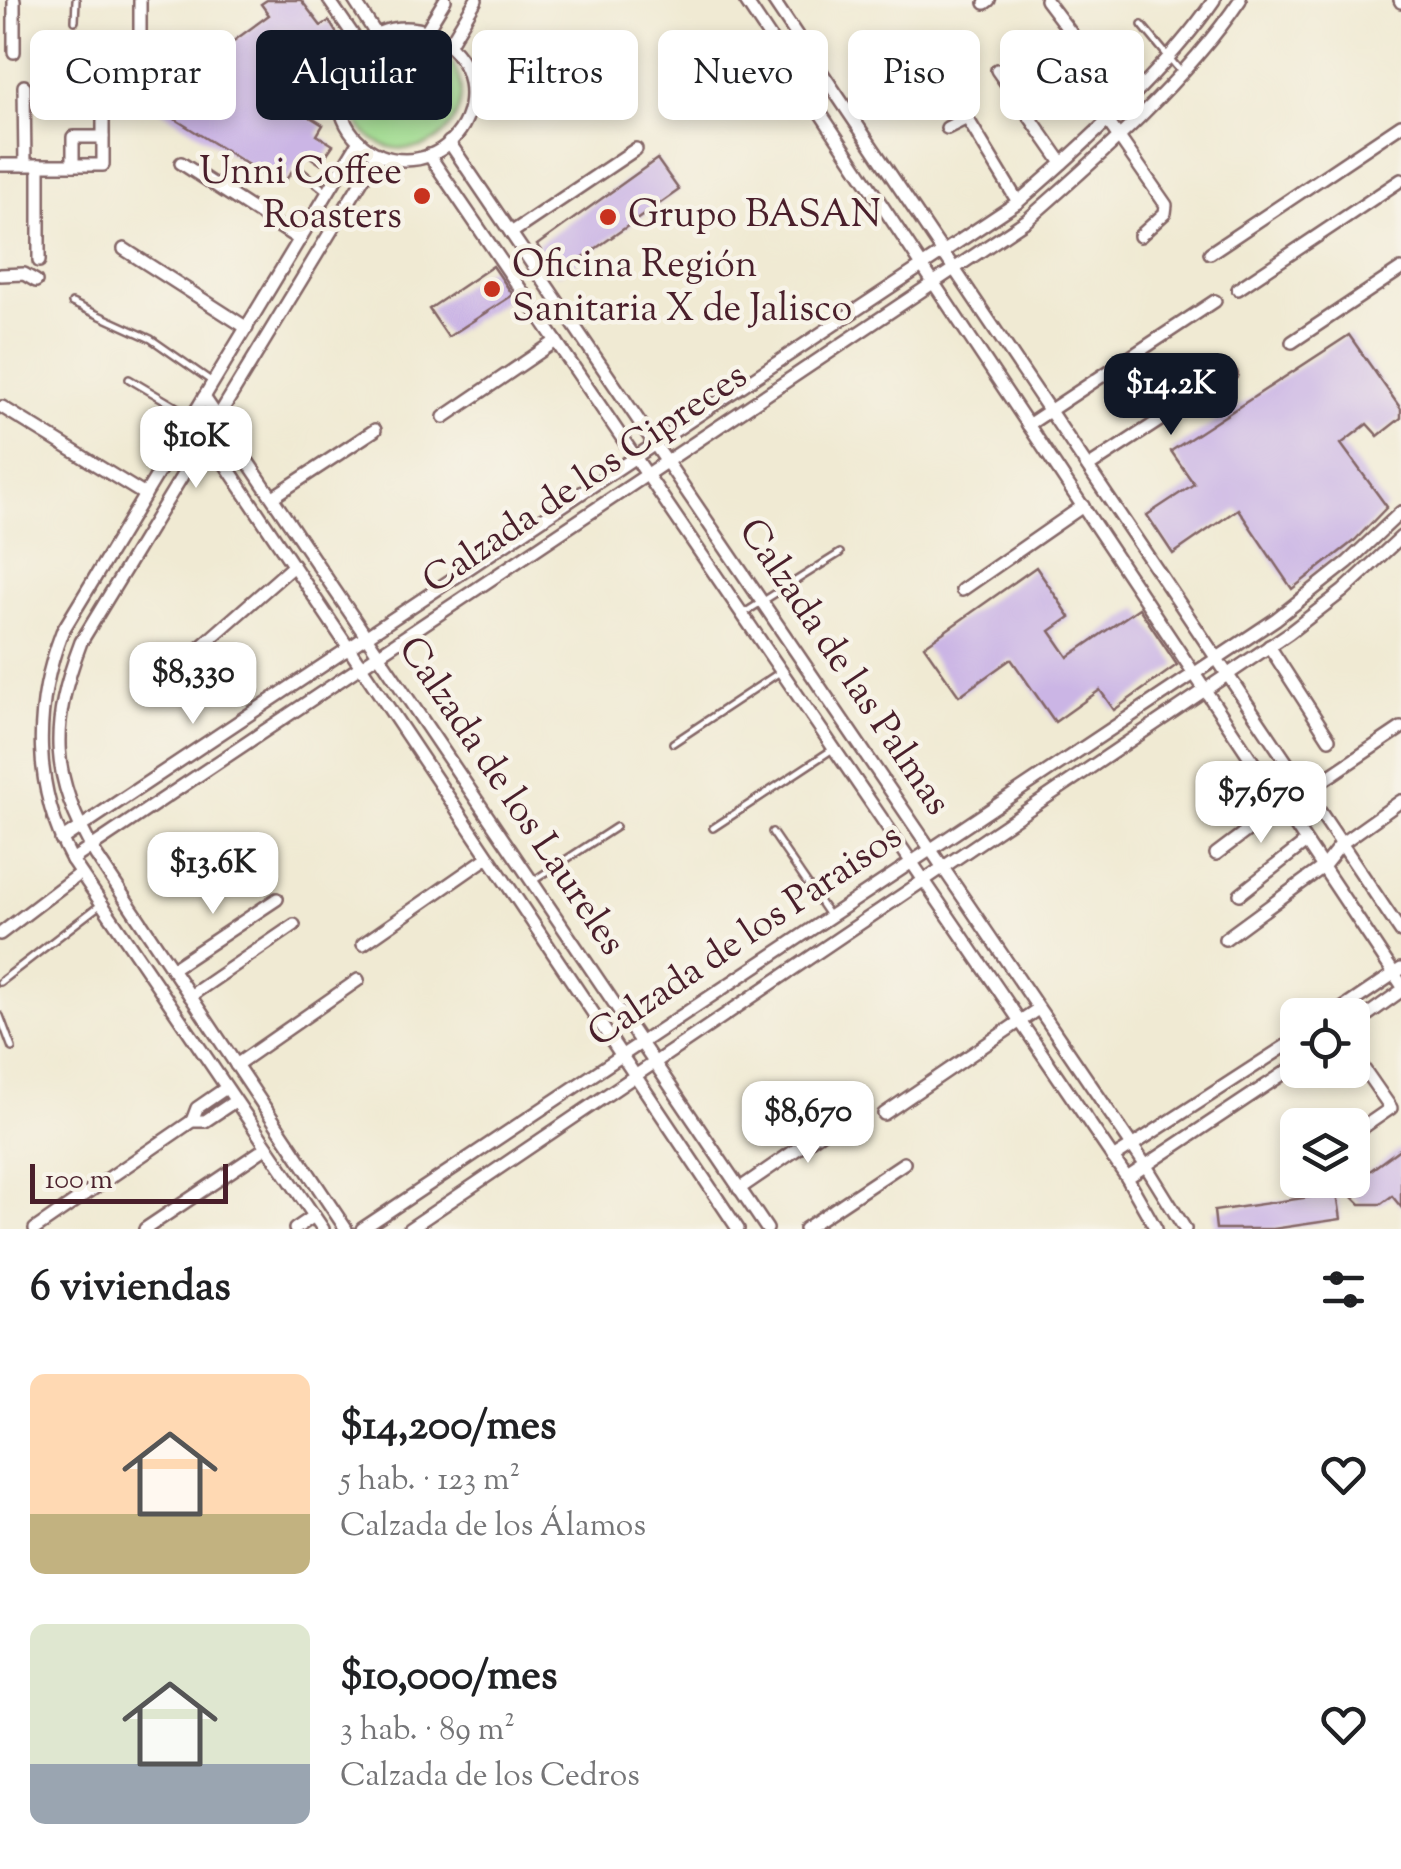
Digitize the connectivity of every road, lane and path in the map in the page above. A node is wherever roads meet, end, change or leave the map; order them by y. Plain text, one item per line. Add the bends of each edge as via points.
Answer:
1 (14, 0) edge
2 (76, 0) edge
3 (140, 0) edge
4 (330, 0) edge
5 (354, 0) edge
6 (445, 0) edge
7 (476, 0) edge
8 (745, 0) edge
9 (1046, 0) edge
10 (1214, 0) edge
11 (1240, 0) edge
12 (776, 1) edge
13 (786, 19) junction
14 (75, 22) dead end
15 (1142, 25) dead end
16 (140, 30) edge
17 (350, 30) edge
18 (373, 30) edge
19 (393, 30) edge
20 (418, 30) edge
21 (427, 30) edge
22 (765, 30) edge
23 (773, 30) edge
24 (1067, 30) edge
25 (452, 40) edge
26 (452, 49) edge
27 (14, 52) dead end
28 (1168, 56) junction
29 (997, 70) dead end
30 (1181, 72) junction
31 (1144, 81) edge
32 (24, 86) dead end
33 (103, 120) edge
34 (344, 120) edge
35 (825, 120) edge
36 (1107, 120) joint
37 (1401, 125) edge
38 (947, 128) dead end
39 (1119, 134) junction
40 (103, 137) junction
41 (359, 142) junction
42 (449, 142) junction
43 (636, 148) dead end
44 (378, 154) junction
45 (429, 155) junction
46 (181, 162) dead end
47 (1062, 162) junction
48 (0, 164) edge
49 (24, 165) junction
50 (39, 165) junction
51 (73, 165) junction
52 (298, 170) dead end
53 (1401, 180) edge
54 (328, 192) junction
55 (1018, 202) junction
56 (511, 233) junction
57 (1140, 236) dead end
58 (300, 240) junction
59 (124, 249) dead end
60 (943, 252) junction
61 (1210, 253) dead end
62 (39, 261) dead end
63 (922, 266) junction
64 (954, 269) junction
65 (1401, 269) edge
66 (0, 274) edge
67 (36, 280) dead end
68 (934, 283) junction
69 (1238, 288) dead end
70 (1215, 301) dead end
71 (72, 304) dead end
72 (246, 328) junction
73 (556, 341) junction
74 (1292, 342) dead end
75 (1231, 374) dead end
76 (129, 379) dead end
77 (213, 383) junction
78 (204, 398) junction
79 (2, 408) edge
80 (1050, 411) junction
81 (193, 416) junction
82 (217, 417) junction
83 (444, 417) dead end
84 (1028, 425) junction
85 (375, 430) dead end
86 (206, 436) junction
87 (654, 444) junction
88 (635, 457) junction
89 (667, 462) junction
90 (1088, 467) junction
91 (647, 476) junction
92 (156, 477) junction
93 (176, 485) junction
94 (145, 495) junction
95 (273, 497) junction
96 (1084, 506) junction
97 (1401, 512) edge
98 (1391, 522) junction
99 (295, 530) junction
100 (1401, 534) edge
101 (277, 542) junction
102 (840, 553) dead end
103 (293, 566) junction
104 (1330, 577) junction
105 (962, 590) dead end
106 (1342, 591) junction
107 (760, 601) junction
108 (742, 614) junction
109 (366, 636) junction
110 (1269, 646) junction
111 (348, 648) junction
112 (378, 656) junction
113 (1216, 658) junction
114 (361, 668) junction
115 (780, 672) junction
116 (1194, 674) junction
117 (1227, 674) junction
118 (154, 688) dead end
119 (1204, 690) junction
120 (1401, 728) edge
121 (1329, 739) dead end
122 (674, 743) dead end
123 (833, 749) junction
124 (1306, 792) junction
125 (1401, 801) edge
126 (1281, 805) junction
127 (616, 827) dead end
128 (80, 828) junction
129 (713, 828) dead end
130 (772, 832) dead end
131 (61, 840) junction
132 (1306, 842) junction
133 (1342, 842) junction
134 (91, 847) junction
135 (930, 850) junction
136 (1216, 854) dead end
137 (488, 858) junction
138 (72, 860) junction
139 (910, 863) junction
140 (942, 867) junction
141 (1322, 867) junction
142 (80, 873) junction
143 (922, 881) junction
144 (531, 882) junction
145 (1240, 894) dead end
146 (277, 899) dead end
147 (100, 905) junction
148 (548, 908) junction
149 (830, 917) junction
150 (530, 921) junction
151 (294, 925) dead end
152 (1401, 932) edge
153 (0, 934) edge
154 (1224, 940) dead end
155 (363, 944) dead end
156 (172, 969) junction
157 (1399, 979) edge
158 (358, 980) dead end
159 (0, 982) edge
160 (190, 996) junction
161 (1365, 998) edge
162 (1370, 1008) edge
163 (1038, 1009) junction
164 (0, 1016) edge
165 (1018, 1022) junction
166 (219, 1039) junction
167 (640, 1044) junction
168 (12, 1048) dead end
169 (1280, 1050) edge
170 (201, 1052) junction
171 (620, 1056) junction
172 (652, 1063) junction
173 (236, 1065) junction
174 (634, 1076) junction
175 (1280, 1076) edge
176 (1370, 1079) edge
177 (226, 1088) junction
178 (235, 1101) junction
179 (854, 1110) dead end
180 (884, 1114) dead end
181 (192, 1121) junction
182 (1370, 1122) edge
183 (266, 1146) junction
184 (1132, 1146) junction
185 (1113, 1158) junction
186 (904, 1163) dead end
187 (1146, 1166) junction
188 (1127, 1178) junction
189 (739, 1189) junction
190 (314, 1216) junction
191 (35, 1229) edge
192 (145, 1229) edge
193 (296, 1229) edge
194 (324, 1229) edge
195 (346, 1229) edge
196 (362, 1229) edge
197 (409, 1229) edge
198 (738, 1229) edge
199 (767, 1229) edge
200 (804, 1229) edge
201 (1156, 1229) edge
202 (1185, 1229) edge

1 - 27 street
2 - 14 lane
3 - 16 street
4 - 17 street
5 - 18 street
6 - 21 street
7 - 25 street
8 - 22 street
9 - 24 street
10 - 28 street, Calzada de los Cipreces
11 - 30 street, Calzada de los Cipreces
12 - 13 street
13 - 23 street
13 - 60 street
15 - 28 lane
19 - 20 street
26 - 42 street via 466,70 470,102
28 - 30 lane
28 - 31 street, Calzada de los Cipreces
29 - 47 street
30 - 39 street, Calzada de los Cipreces
32 - 49 street
33 - 40 street
34 - 41 street
35 - 63 street
36 - 39 street
36 - 47 street, Calzada de los Cipreces
37 - 61 street
38 - 55 street via 967,118
39 - 57 street via 1166,205
39 - 64 street, Calzada de los Cipreces via 1028,220
40 - 51 street via 73,137
40 - 51 street via 102,166
41 - 44 street
41 - 54 street
42 - 45 street
42 - 56 street, Calzada de las Palmas
43 - 56 street
44 - 45 street via 398,160
44 - 82 street
45 - 73 street, Calzada de las Palmas
46 - 58 street
47 - 55 street, Calzada de los Cipreces
48 - 49 street
49 - 50 street
50 - 51 street
50 - 62 street
52 - 54 lane
53 - 69 street
54 - 58 street
55 - 60 street, Calzada de los Cipreces
56 - 87 street, Calzada de las Palmas
58 - 72 street
59 - 72 street
60 - 63 street, Calzada de los Cipreces
60 - 64 street
63 - 68 street
63 - 87 street, Calzada de los Cipreces
64 - 68 street, Calzada de los Cipreces
64 - 80 street
65 - 74 street
66 - 67 street
68 - 84 street
68 - 89 street, Calzada de los Cipreces
70 - 80 street
71 - 77 lane via 151,339
72 - 77 street
73 - 83 street
73 - 88 street, Calzada de las Palmas
75 - 90 street
76 - 81 lane
77 - 78 street
78 - 81 street
78 - 82 street, Calzada de los Laureles
79 - 94 street
80 - 84 street
80 - 90 street
81 - 86 street, Calzada de los Laureles
81 - 92 street
82 - 86 street
82 - 95 street, Calzada de los Laureles
84 - 96 street
85 - 95 street
86 - 93 street
86 - 101 street, Calzada de los Laureles
87 - 88 street, Calzada de los Cipreces
87 - 89 street, Calzada de las Palmas
88 - 91 street, Calzada de las Palmas
88 - 109 street, Calzada de los Cipreces
89 - 91 street, Calzada de los Cipreces
89 - 107 street, Calzada de las Palmas
90 - 113 street
91 - 108 street, Calzada de las Palmas
91 - 112 street, Calzada de los Cipreces
92 - 93 street
92 - 94 street
93 - 128 street via 69,672 58,749 65,793
94 - 131 street via 62,632 49,666 40,750
95 - 99 street, Calzada de los Laureles
96 - 105 street
96 - 116 street
97 - 98 street, Calzada de los Paraisos
98 - 100 street
98 - 104 street, Calzada de los Paraisos
99 - 101 street
99 - 109 street, Calzada de los Laureles
100 - 106 street, Calzada de los Paraisos
101 - 103 street, Calzada de los Laureles
102 - 107 lane
103 - 111 street, Calzada de los Laureles
103 - 118 street
104 - 106 street
104 - 113 street, Calzada de los Paraisos
106 - 110 street, Calzada de los Paraisos
107 - 108 lane
107 - 135 street, Calzada de las Palmas
108 - 115 street, Calzada de las Palmas
109 - 111 street, Calzada de los Cipreces
109 - 112 street, Calzada de los Laureles
110 - 117 street, Calzada de los Paraisos
110 - 121 street
111 - 114 street, Calzada de los Laureles
111 - 128 street, Calzada de los Cipreces
112 - 114 street, Calzada de los Cipreces
112 - 144 street, Calzada de los Laureles
113 - 116 street, Calzada de los Paraisos
113 - 117 street
114 - 134 street, Calzada de los Cipreces
114 - 137 street, Calzada de los Laureles
115 - 122 lane
115 - 123 street, Calzada de las Palmas
116 - 119 street
116 - 135 street, Calzada de los Paraisos
117 - 119 street, Calzada de los Paraisos
117 - 124 street
119 - 126 street
119 - 140 street, Calzada de los Paraisos
120 - 124 street
123 - 129 lane
123 - 139 street, Calzada de las Palmas
124 - 133 street
125 - 133 street
126 - 132 street
126 - 136 street
127 - 144 lane
128 - 131 street, Calzada de los Cipreces
128 - 134 street
130 - 149 lane
131 - 138 street
132 - 141 street
132 - 145 street
133 - 141 street
133 - 152 street
134 - 138 street, Calzada de los Cipreces
134 - 156 street
135 - 139 street, Calzada de los Paraisos
135 - 140 street, Calzada de las Palmas
137 - 150 street, Calzada de los Laureles
137 - 155 street
138 - 142 street
139 - 143 street, Calzada de las Palmas
139 - 149 street, Calzada de los Paraisos
140 - 143 street, Calzada de los Paraisos
140 - 163 street, Calzada de las Palmas
141 - 154 street
141 - 157 street
142 - 147 street
142 - 153 street
143 - 165 street, Calzada de las Palmas
143 - 172 street, Calzada de los Paraisos
144 - 148 street, Calzada de los Laureles
146 - 156 street
147 - 159 lane
147 - 170 street
148 - 150 street
148 - 167 street, Calzada de los Laureles
149 - 167 street, Calzada de los Paraisos
150 - 171 street, Calzada de los Laureles
151 - 160 street
156 - 160 street
157 - 161 street
157 - 162 street
158 - 173 street
160 - 166 street
163 - 165 street
163 - 184 street, Calzada de las Palmas
164 - 168 lane
165 - 180 street
165 - 185 street, Calzada de las Palmas
166 - 170 street
166 - 173 street
167 - 171 street, Calzada de los Paraisos
167 - 172 street, Calzada de los Laureles
169 - 184 street
170 - 177 street
171 - 174 street, Calzada de los Laureles
171 - 196 street, Calzada de los Paraisos
172 - 174 street, Calzada de los Paraisos
172 - 189 street, Calzada de los Laureles
173 - 195 street
174 - 197 street, Calzada de los Paraisos
174 - 198 street, Calzada de los Laureles
175 - 187 street
176 - 182 street via 1390,1108
177 - 178 street
177 - 181 street via 198,1108
178 - 181 street via 205,1121
178 - 183 street
179 - 189 street
181 - 191 street
183 - 190 street
183 - 192 street
184 - 185 street
184 - 187 street, Calzada de las Palmas
185 - 188 street, Calzada de las Palmas
186 - 200 street
187 - 188 street
187 - 202 street, Calzada de las Palmas
188 - 201 street, Calzada de las Palmas
189 - 199 street, Calzada de los Laureles
190 - 193 street
190 - 194 street

